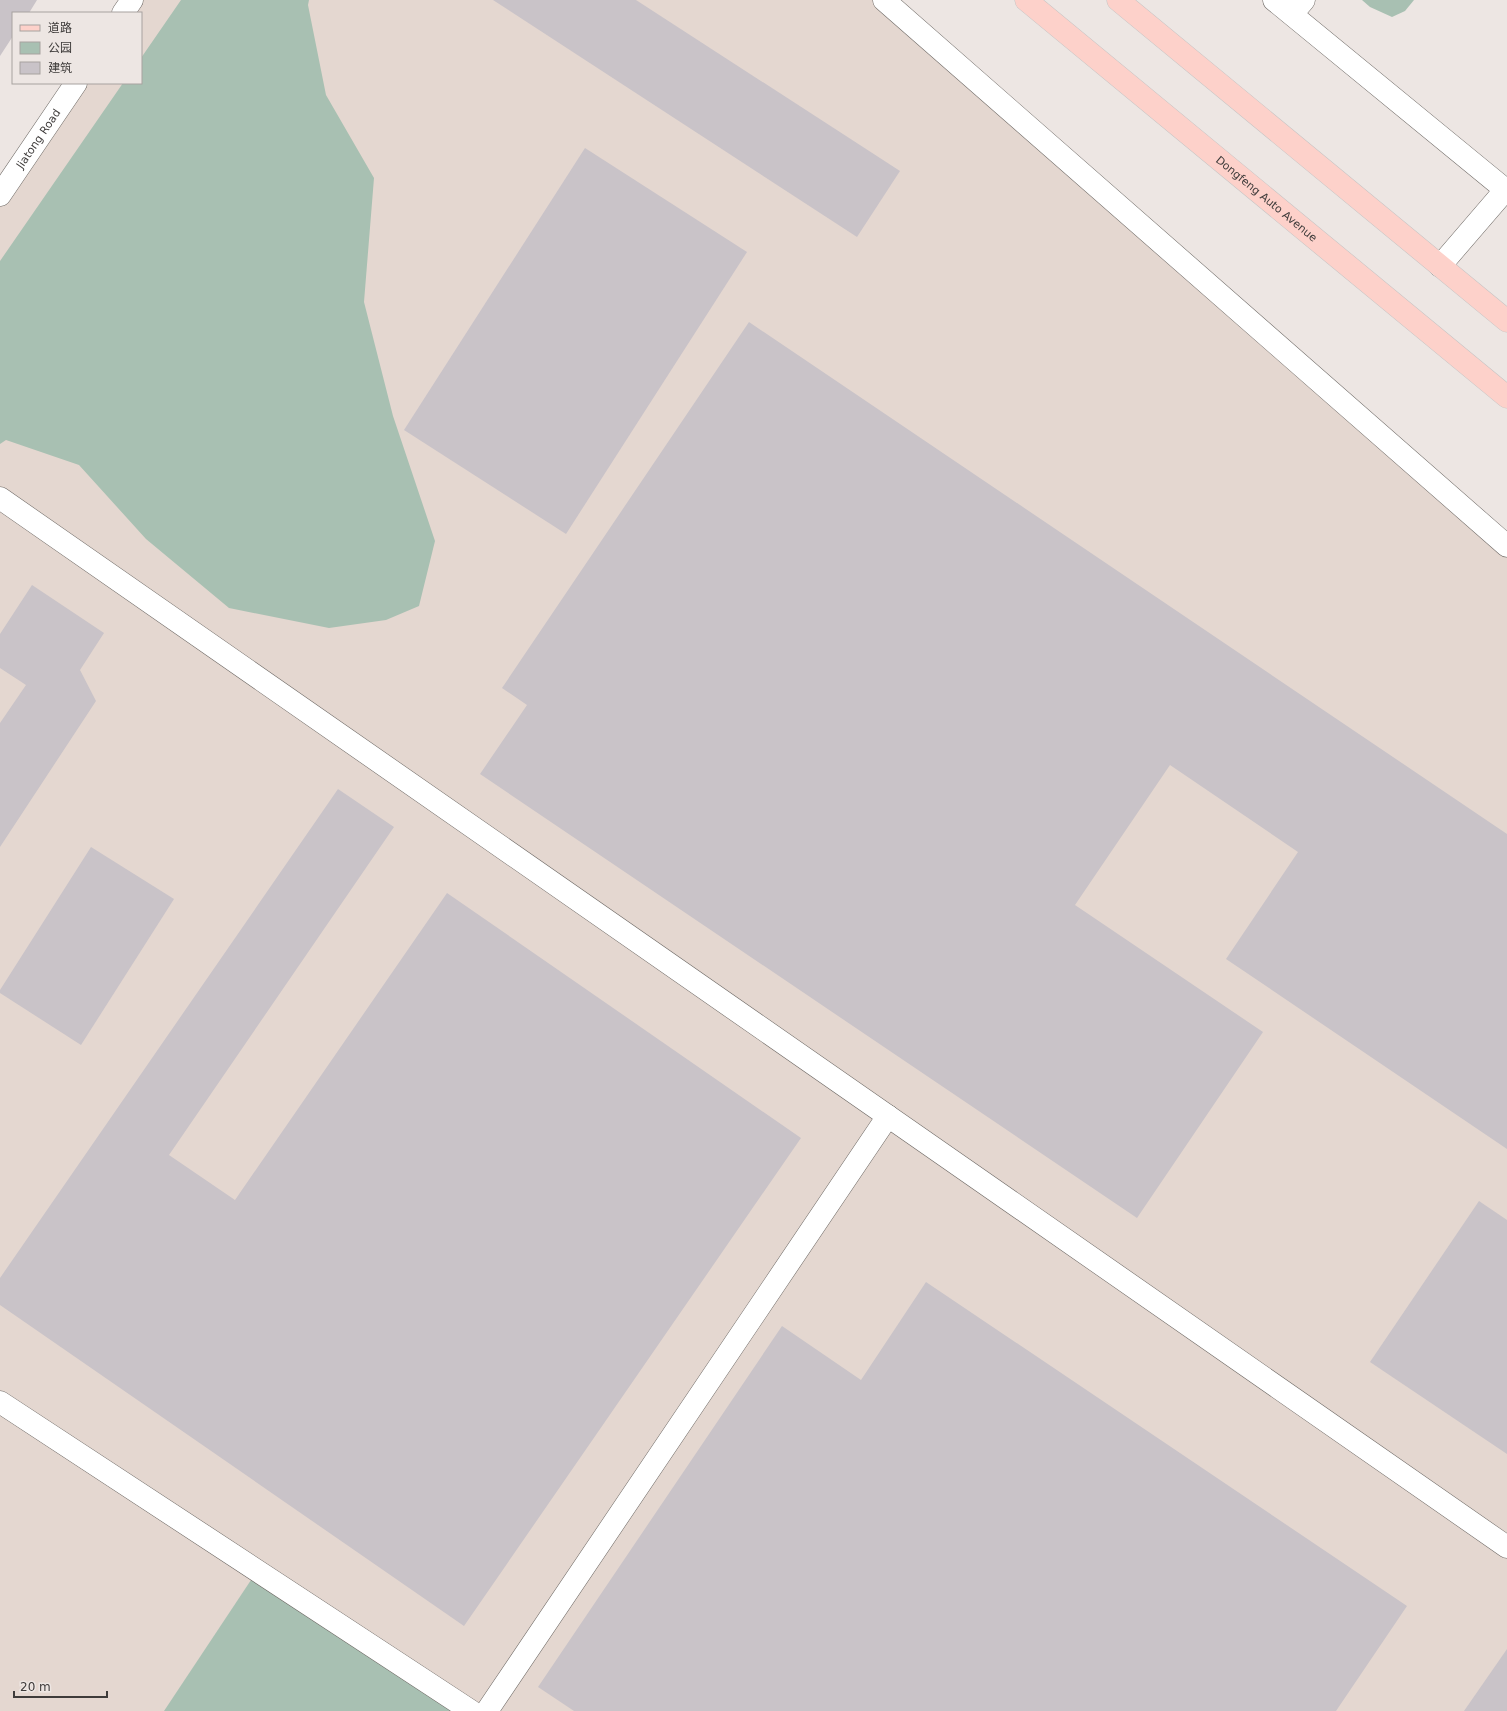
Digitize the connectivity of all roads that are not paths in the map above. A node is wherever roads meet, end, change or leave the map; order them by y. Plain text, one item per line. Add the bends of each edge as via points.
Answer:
1 (132, 0) edge
2 (884, 0) edge
3 (1026, 0) edge
4 (1118, 0) edge
5 (1274, 0) edge
6 (1298, 7) edge
7 (124, 12) edge
8 (75, 84) edge
9 (1507, 190) edge
10 (0, 195) edge
11 (1440, 266) junction
12 (1507, 321) edge
13 (1507, 397) edge
14 (0, 498) edge
15 (1507, 546) edge
16 (888, 1116) junction
17 (0, 1402) edge
18 (1507, 1547) edge
19 (471, 1711) edge
20 (487, 1711) edge

1 - 7 street
2 - 15 street
3 - 13 main road, Dongfeng Auto Avenue
4 - 11 main road
5 - 6 street
6 - 9 street
8 - 10 street, Jiatong Road
9 - 11 street
11 - 12 main road
14 - 16 street
16 - 18 street
16 - 20 street
17 - 19 street

